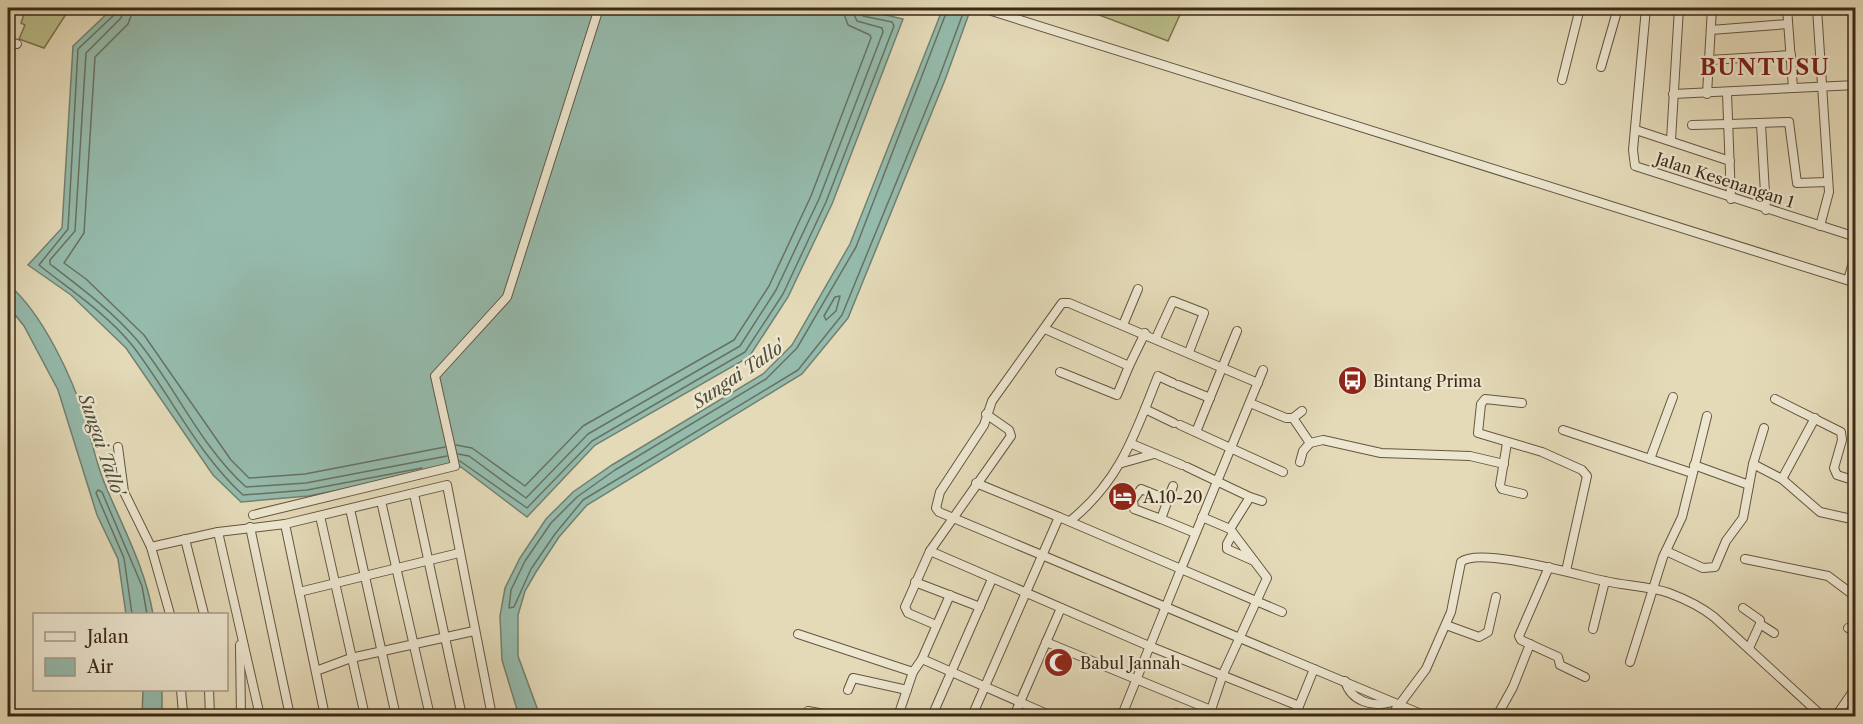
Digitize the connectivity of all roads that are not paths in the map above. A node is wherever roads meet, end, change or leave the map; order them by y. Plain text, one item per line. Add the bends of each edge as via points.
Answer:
1 (599, 8) edge
2 (982, 8) edge
3 (1580, 8) edge
4 (1618, 8) edge
5 (1646, 8) edge
6 (1679, 8) edge
7 (1712, 8) edge
8 (1787, 8) edge
9 (1817, 8) edge
10 (1788, 24) junction
11 (1711, 30) junction
12 (8, 41) edge
13 (17, 44) dead end
14 (1791, 56) junction
15 (1709, 60) junction
16 (1601, 67) dead end
17 (1562, 81) dead end
18 (1856, 85) edge
19 (1822, 87) junction
20 (1793, 88) junction
21 (1727, 93) junction
22 (1673, 94) junction
23 (1707, 94) junction
24 (1692, 124) dead end
25 (1729, 124) junction
26 (1761, 124) junction
27 (1636, 130) junction
28 (1671, 140) junction
29 (1730, 161) junction
30 (1828, 182) junction
31 (1731, 199) junction
32 (1766, 210) junction
33 (1820, 226) junction
34 (1856, 237) edge
35 (1856, 252) edge
36 (1852, 281) edge
37 (1138, 289) dead end
38 (1123, 325) junction
39 (1045, 329) junction
40 (1237, 331) dead end
41 (1145, 333) junction
42 (1156, 338) junction
43 (1189, 352) junction
44 (1130, 366) junction
45 (1222, 366) junction
46 (1263, 370) dead end
47 (1060, 372) dead end
48 (1258, 383) junction
49 (1673, 397) dead end
50 (1210, 398) junction
51 (1775, 399) dead end
52 (1250, 403) junction
53 (1522, 403) dead end
54 (1145, 409) junction
55 (1302, 411) dead end
56 (986, 414) junction
57 (1707, 416) dead end
58 (1293, 418) junction
59 (1815, 418) junction
60 (1764, 428) dead end
61 (1563, 429) dead end
62 (1196, 432) junction
63 (1310, 443) junction
64 (1507, 443) junction
65 (1132, 444) junction
66 (118, 447) dead end
67 (1230, 447) junction
68 (1154, 454) junction
69 (1650, 459) junction
70 (1122, 462) junction
71 (1300, 462) dead end
72 (1504, 464) junction
73 (1753, 464) junction
74 (1693, 469) junction
75 (1283, 472) dead end
76 (1782, 479) junction
77 (1217, 480) junction
78 (1856, 481) edge
79 (976, 483) junction
80 (1749, 485) junction
81 (1173, 486) dead end
82 (414, 494) junction
83 (1523, 494) dead end
84 (1250, 497) junction
85 (1168, 500) junction
86 (381, 501) junction
87 (1262, 501) dead end
88 (1087, 508) junction
89 (350, 509) junction
90 (277, 510) junction
91 (254, 515) dead end
92 (320, 516) junction
93 (951, 517) junction
94 (1059, 517) junction
95 (1202, 517) junction
96 (1161, 519) junction
97 (1856, 520) edge
98 (1070, 521) junction
99 (282, 524) junction
100 (250, 527) junction
101 (1085, 528) junction
102 (1232, 531) junction
103 (218, 532) junction
104 (1195, 532) junction
105 (185, 539) junction
106 (151, 547) junction
107 (931, 549) junction
108 (1666, 551) junction
109 (459, 553) junction
110 (1041, 555) junction
111 (1745, 559) dead end
112 (428, 560) junction
113 (1256, 562) junction
114 (1549, 567) junction
115 (396, 568) junction
116 (1181, 569) junction
117 (1566, 571) junction
118 (365, 576) junction
119 (992, 579) junction
120 (1605, 581) junction
121 (915, 582) junction
122 (335, 584) junction
123 (1654, 589) junction
124 (299, 592) junction
125 (1024, 593) junction
126 (950, 595) junction
127 (1496, 597) dead end
128 (1856, 597) edge
129 (1258, 601) junction
130 (980, 607) junction
131 (1061, 608) junction
132 (1167, 608) junction
133 (1743, 608) dead end
134 (1282, 612) dead end
135 (169, 613) edge
136 (204, 613) edge
137 (936, 624) junction
138 (1760, 624) junction
139 (1446, 625) junction
140 (240, 628) junction
141 (1593, 629) dead end
142 (474, 631) junction
143 (1774, 633) dead end
144 (798, 634) dead end
145 (445, 638) junction
146 (1240, 639) junction
147 (1046, 642) junction
148 (1530, 644) junction
149 (414, 645) junction
150 (1149, 646) junction
151 (1749, 648) junction
152 (382, 653) junction
153 (351, 658) junction
154 (922, 659) junction
155 (1630, 662) dead end
156 (1314, 669) junction
157 (953, 670) junction
158 (316, 671) junction
159 (913, 672) junction
160 (1223, 674) junction
161 (1585, 677) dead end
162 (1135, 679) junction
163 (1855, 685) edge
164 (984, 688) junction
165 (848, 690) dead end
166 (907, 690) junction
167 (181, 691) edge
168 (209, 691) edge
169 (1020, 702) junction
170 (1394, 704) junction
171 (1299, 706) junction
172 (808, 711) dead end
173 (1211, 713) edge
174 (182, 715) edge
175 (1121, 715) edge
176 (1050, 716) edge
177 (196, 717) edge
178 (210, 717) edge
179 (241, 717) edge
180 (260, 717) edge
181 (290, 717) edge
182 (326, 717) edge
183 (365, 717) edge
184 (396, 717) edge
185 (430, 717) edge
186 (462, 717) edge
187 (492, 717) edge
188 (835, 717) edge
189 (898, 717) edge
190 (932, 717) edge
191 (972, 717) edge
192 (1014, 717) edge
193 (1131, 717) edge
194 (1295, 717) edge
195 (1390, 717) edge
196 (1426, 717) edge
197 (1497, 717) edge
198 (1822, 717) edge
199 (1836, 717) edge

1 - 90 street via 507,297 435,376 455,466
2 - 36 street
3 - 17 street
4 - 16 street
5 - 27 street, Jalan Kesenangan 1
6 - 22 street
7 - 11 street
8 - 10 street
9 - 19 street
10 - 11 street
10 - 14 street
11 - 15 street
12 - 13 street
14 - 15 street
14 - 20 street
15 - 23 street
18 - 19 street
19 - 20 street
19 - 30 street
20 - 21 street
21 - 23 street
21 - 25 street
22 - 23 street
22 - 28 street
24 - 25 street
25 - 26 street
25 - 29 street
26 - 30 street via 1791,124 1797,183
26 - 32 street
27 - 28 street
27 - 31 street, Jalan Kesenangan 1 via 1635,166
28 - 29 street
29 - 31 street
30 - 33 street
31 - 32 street, Jalan Kesenangan 1
32 - 33 street, Jalan Kesenangan 1
33 - 34 street, Jalan Kesenangan 1
35 - 36 street
37 - 38 street
38 - 39 street via 1064,302
38 - 41 street
39 - 44 street
39 - 56 street
40 - 45 street
41 - 42 street
41 - 44 street
42 - 43 street
42 - 43 street via 1173,300 1204,313
43 - 45 street
44 - 47 street via 1120,396
45 - 48 street
45 - 50 street
46 - 48 street
48 - 52 street
49 - 69 street
50 - 54 street via 1158,376
50 - 62 street
51 - 59 street
52 - 58 street
52 - 67 street
53 - 64 street via 1487,399 1481,404 1478,433
54 - 62 street
54 - 65 street
55 - 58 street
56 - 79 street via 1009,430 1011,436
56 - 93 street via 983,428 936,500 939,512
57 - 74 street
58 - 63 street
59 - 76 street
59 - 78 street via 1841,432 1834,468 1837,475
60 - 73 street
61 - 69 street
62 - 67 street
63 - 71 street
63 - 72 street via 1330,441 1391,454 1470,456
64 - 72 street
64 - 117 street via 1542,452 1587,476
65 - 68 street
65 - 70 street
66 - 106 street via 124,492
67 - 75 street
67 - 77 street
68 - 70 street
68 - 77 street
69 - 74 street
70 - 88 street
72 - 83 street via 1499,481 1502,489
73 - 76 street
73 - 80 street
74 - 80 street
74 - 108 street via 1682,517
76 - 97 street via 1823,514
77 - 84 street
77 - 95 street
79 - 93 street
79 - 94 street
80 - 108 street via 1743,518 1726,541 1715,567 1703,568
81 - 85 street
82 - 86 street
82 - 109 street via 447,485
82 - 112 street
84 - 87 street
84 - 102 street
85 - 96 street
85 - 96 street via 1141,489 1131,504 1134,509
86 - 89 street
86 - 115 street
88 - 98 street
88 - 101 street
89 - 92 street
89 - 118 street
90 - 91 street
90 - 99 street
92 - 99 street
92 - 122 street
93 - 107 street
93 - 110 street
94 - 98 street
94 - 110 street
95 - 102 street
95 - 104 street
96 - 104 street
98 - 101 street
99 - 100 street
99 - 124 street
100 - 103 street
100 - 181 street
101 - 116 street
102 - 113 street
102 - 113 street via 1227,549
103 - 105 street
103 - 140 street
104 - 116 street
105 - 106 street
105 - 136 street
106 - 135 street
107 - 119 street
107 - 121 street
108 - 123 street
109 - 112 street
109 - 142 street
110 - 125 street
110 - 132 street
111 - 128 street via 1828,576
112 - 115 street
112 - 145 street
113 - 129 street via 1267,578
114 - 117 street
114 - 139 street via 1512,560 1463,560
114 - 148 street via 1520,630 1521,640
115 - 118 street
115 - 149 street
116 - 129 street
116 - 132 street
117 - 120 street
118 - 122 street
118 - 152 street
119 - 125 street
119 - 130 street
120 - 123 street
120 - 141 street
121 - 126 street
121 - 137 street via 905,610
122 - 124 street
122 - 153 street
123 - 151 street via 1706,610
123 - 155 street
124 - 158 street
125 - 131 street
125 - 164 street
126 - 130 street
126 - 137 street
127 - 139 street via 1488,632 1482,637
129 - 134 street
129 - 146 street
130 - 157 street
131 - 147 street
131 - 150 street
132 - 146 street
132 - 150 street
133 - 138 street via 1760,619
137 - 154 street
138 - 143 street
138 - 151 street
139 - 170 street via 1420,679
140 - 179 street
140 - 180 street
142 - 145 street
142 - 187 street
144 - 159 street
145 - 149 street
145 - 186 street
146 - 156 street
146 - 160 street
147 - 162 street
147 - 169 street
148 - 161 street via 1558,657 1559,664
148 - 197 street
149 - 152 street
149 - 185 street
150 - 160 street
150 - 162 street
151 - 198 street
152 - 153 street
152 - 184 street
153 - 158 street
153 - 183 street
154 - 157 street
154 - 159 street
156 - 170 street
156 - 171 street
157 - 164 street
157 - 190 street
158 - 182 street
159 - 166 street
160 - 171 street
160 - 173 street
162 - 173 street
162 - 175 street
163 - 199 street
164 - 169 street
164 - 191 street
165 - 166 street via 853,678
166 - 189 street
167 - 174 street
168 - 178 street
169 - 176 street
169 - 192 street
170 - 195 street
170 - 196 street
171 - 194 street
172 - 188 street
174 - 177 street
175 - 193 street

